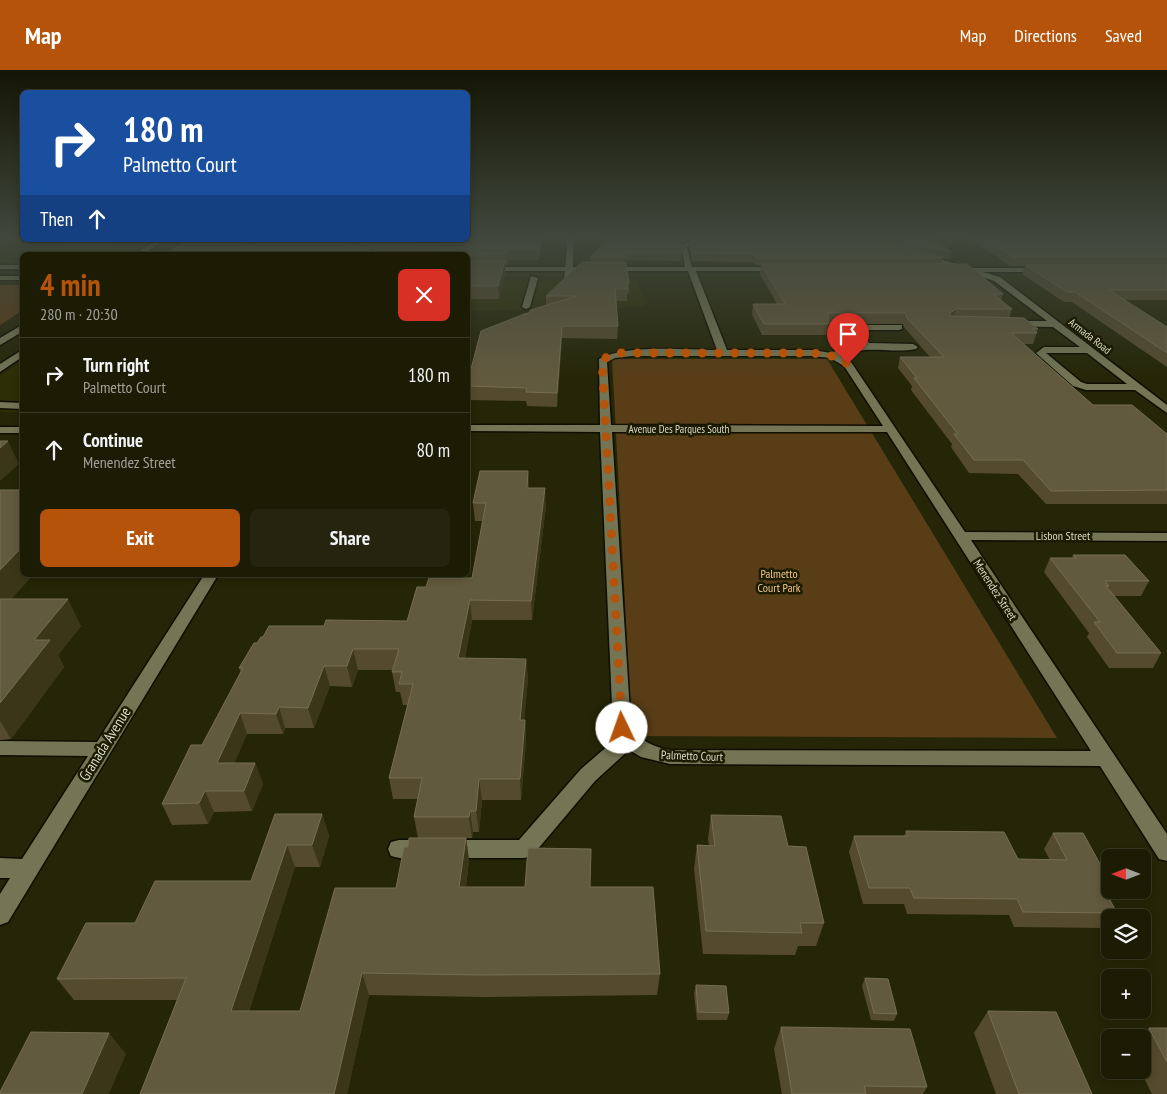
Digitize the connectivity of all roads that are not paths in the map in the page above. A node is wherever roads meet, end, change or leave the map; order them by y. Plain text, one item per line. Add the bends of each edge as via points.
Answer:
1 (536, 284) edge
2 (697, 284) edge
3 (1003, 284) edge
4 (526, 307) dead end
5 (1000, 324) edge
6 (1056, 324) junction
7 (899, 327) edge
8 (20, 329) edge
9 (0, 342) edge
10 (866, 346) junction
11 (913, 347) dead end
12 (1090, 350) junction
13 (723, 353) junction
14 (20, 355) edge
15 (832, 356) junction
16 (0, 369) edge
17 (1138, 387) junction
18 (0, 405) edge
19 (20, 406) edge
20 (1167, 410) edge
21 (470, 428) edge
22 (607, 429) junction
23 (891, 429) junction
24 (0, 430) edge
25 (20, 430) edge
26 (959, 536) junction
27 (1167, 536) edge
28 (210, 577) edge
29 (628, 739) junction
30 (0, 748) edge
31 (103, 749) junction
32 (1107, 760) junction
33 (399, 849) dead end
34 (1167, 852) edge
35 (0, 868) edge
36 (28, 868) junction
37 (0, 914) edge

1 - 4 street
2 - 13 street
3 - 6 street, Armada Road
5 - 6 street
6 - 12 street, Armada Road
7 - 10 street via 854,327
8 - 9 street
10 - 11 street
10 - 15 street via 850,348
12 - 17 street, Armada Road
12 - 17 street via 1044,350 1041,353 1077,384 1086,387
13 - 15 street, Menendez Street
13 - 22 street via 621,353 607,357 601,365
14 - 16 street
15 - 23 street, Menendez Street via 848,364
17 - 20 street, Armada Road
18 - 19 street
21 - 22 street, Avenue Des Parques South
22 - 23 street, Avenue Des Parques South
22 - 29 street via 622,728
23 - 26 street, Menendez Street
24 - 25 street
26 - 27 street, Lisbon Street
26 - 32 street, Menendez Street
28 - 31 street, Granada Avenue
29 - 32 street, Palmetto Court via 638,748 670,757
29 - 33 street via 588,775 524,849
30 - 31 street
31 - 36 street, Granada Avenue
32 - 34 street, Menendez Street
35 - 36 street
36 - 37 street, Granada Avenue

